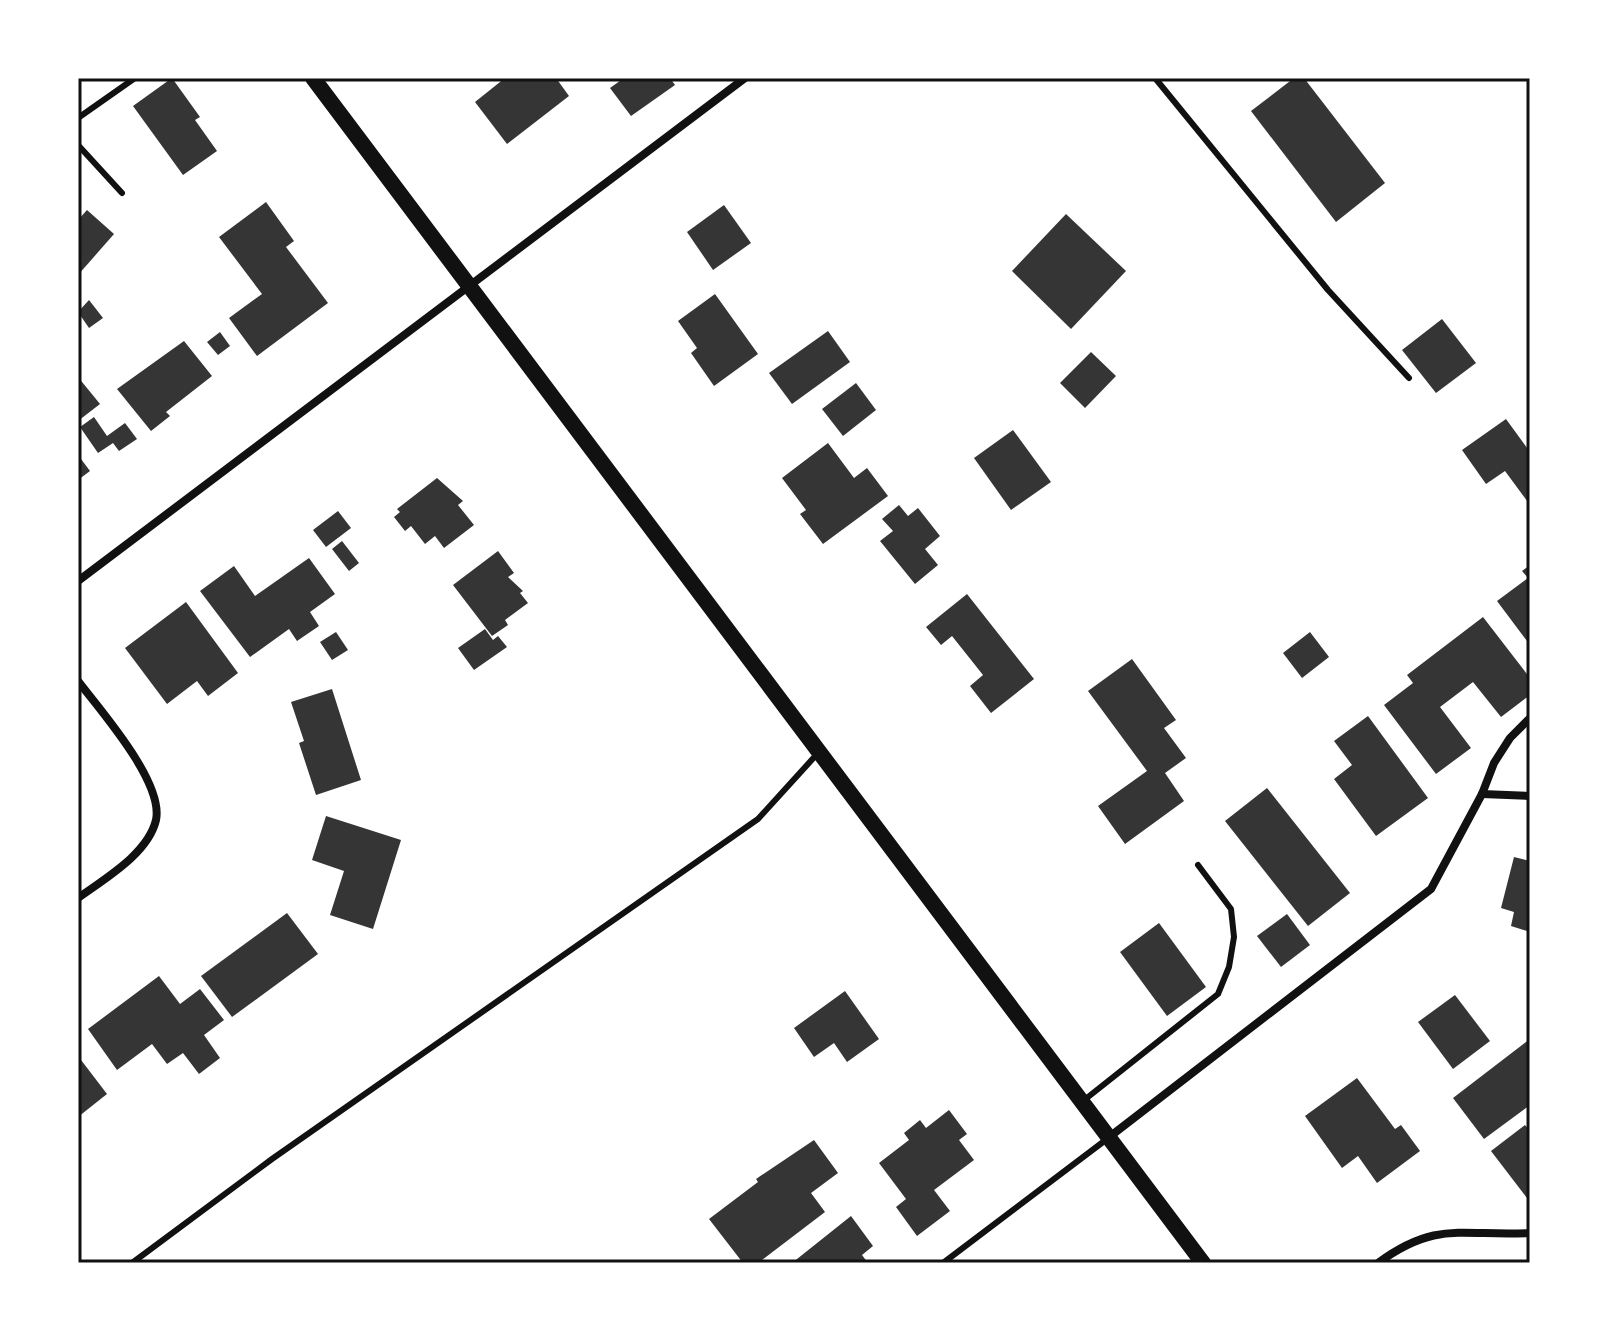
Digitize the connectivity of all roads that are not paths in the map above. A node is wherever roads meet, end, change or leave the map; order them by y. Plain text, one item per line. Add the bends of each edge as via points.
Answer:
1 (135, 78) edge
2 (313, 78) edge
3 (745, 78) edge
4 (1155, 78) edge
5 (78, 118) edge
6 (78, 145) edge
7 (122, 193) dead end
8 (470, 287) junction
9 (1409, 378) dead end
10 (78, 581) edge
11 (78, 681) edge
12 (1530, 718) edge
13 (818, 753) junction
14 (1482, 794) junction
15 (1530, 796) edge
16 (1198, 865) dead end
17 (78, 898) edge
18 (1080, 1103) junction
19 (1107, 1139) junction
20 (1530, 1233) edge
21 (132, 1263) edge
22 (943, 1263) edge
23 (1203, 1263) edge
24 (1378, 1263) edge

1 - 5 lane
2 - 8 main road
3 - 8 street
4 - 9 lane via 1328,290
6 - 7 lane
8 - 10 street
8 - 13 main road
11 - 17 street via 124,740 157,808 144,844
12 - 14 street via 1494,763
13 - 18 main road
13 - 21 lane via 758,819
14 - 15 street
14 - 19 street via 1431,889
16 - 18 lane via 1231,909 1234,937 1218,994
18 - 19 main road
19 - 22 lane
19 - 23 main road
20 - 24 street via 1440,1233 1415,1240

